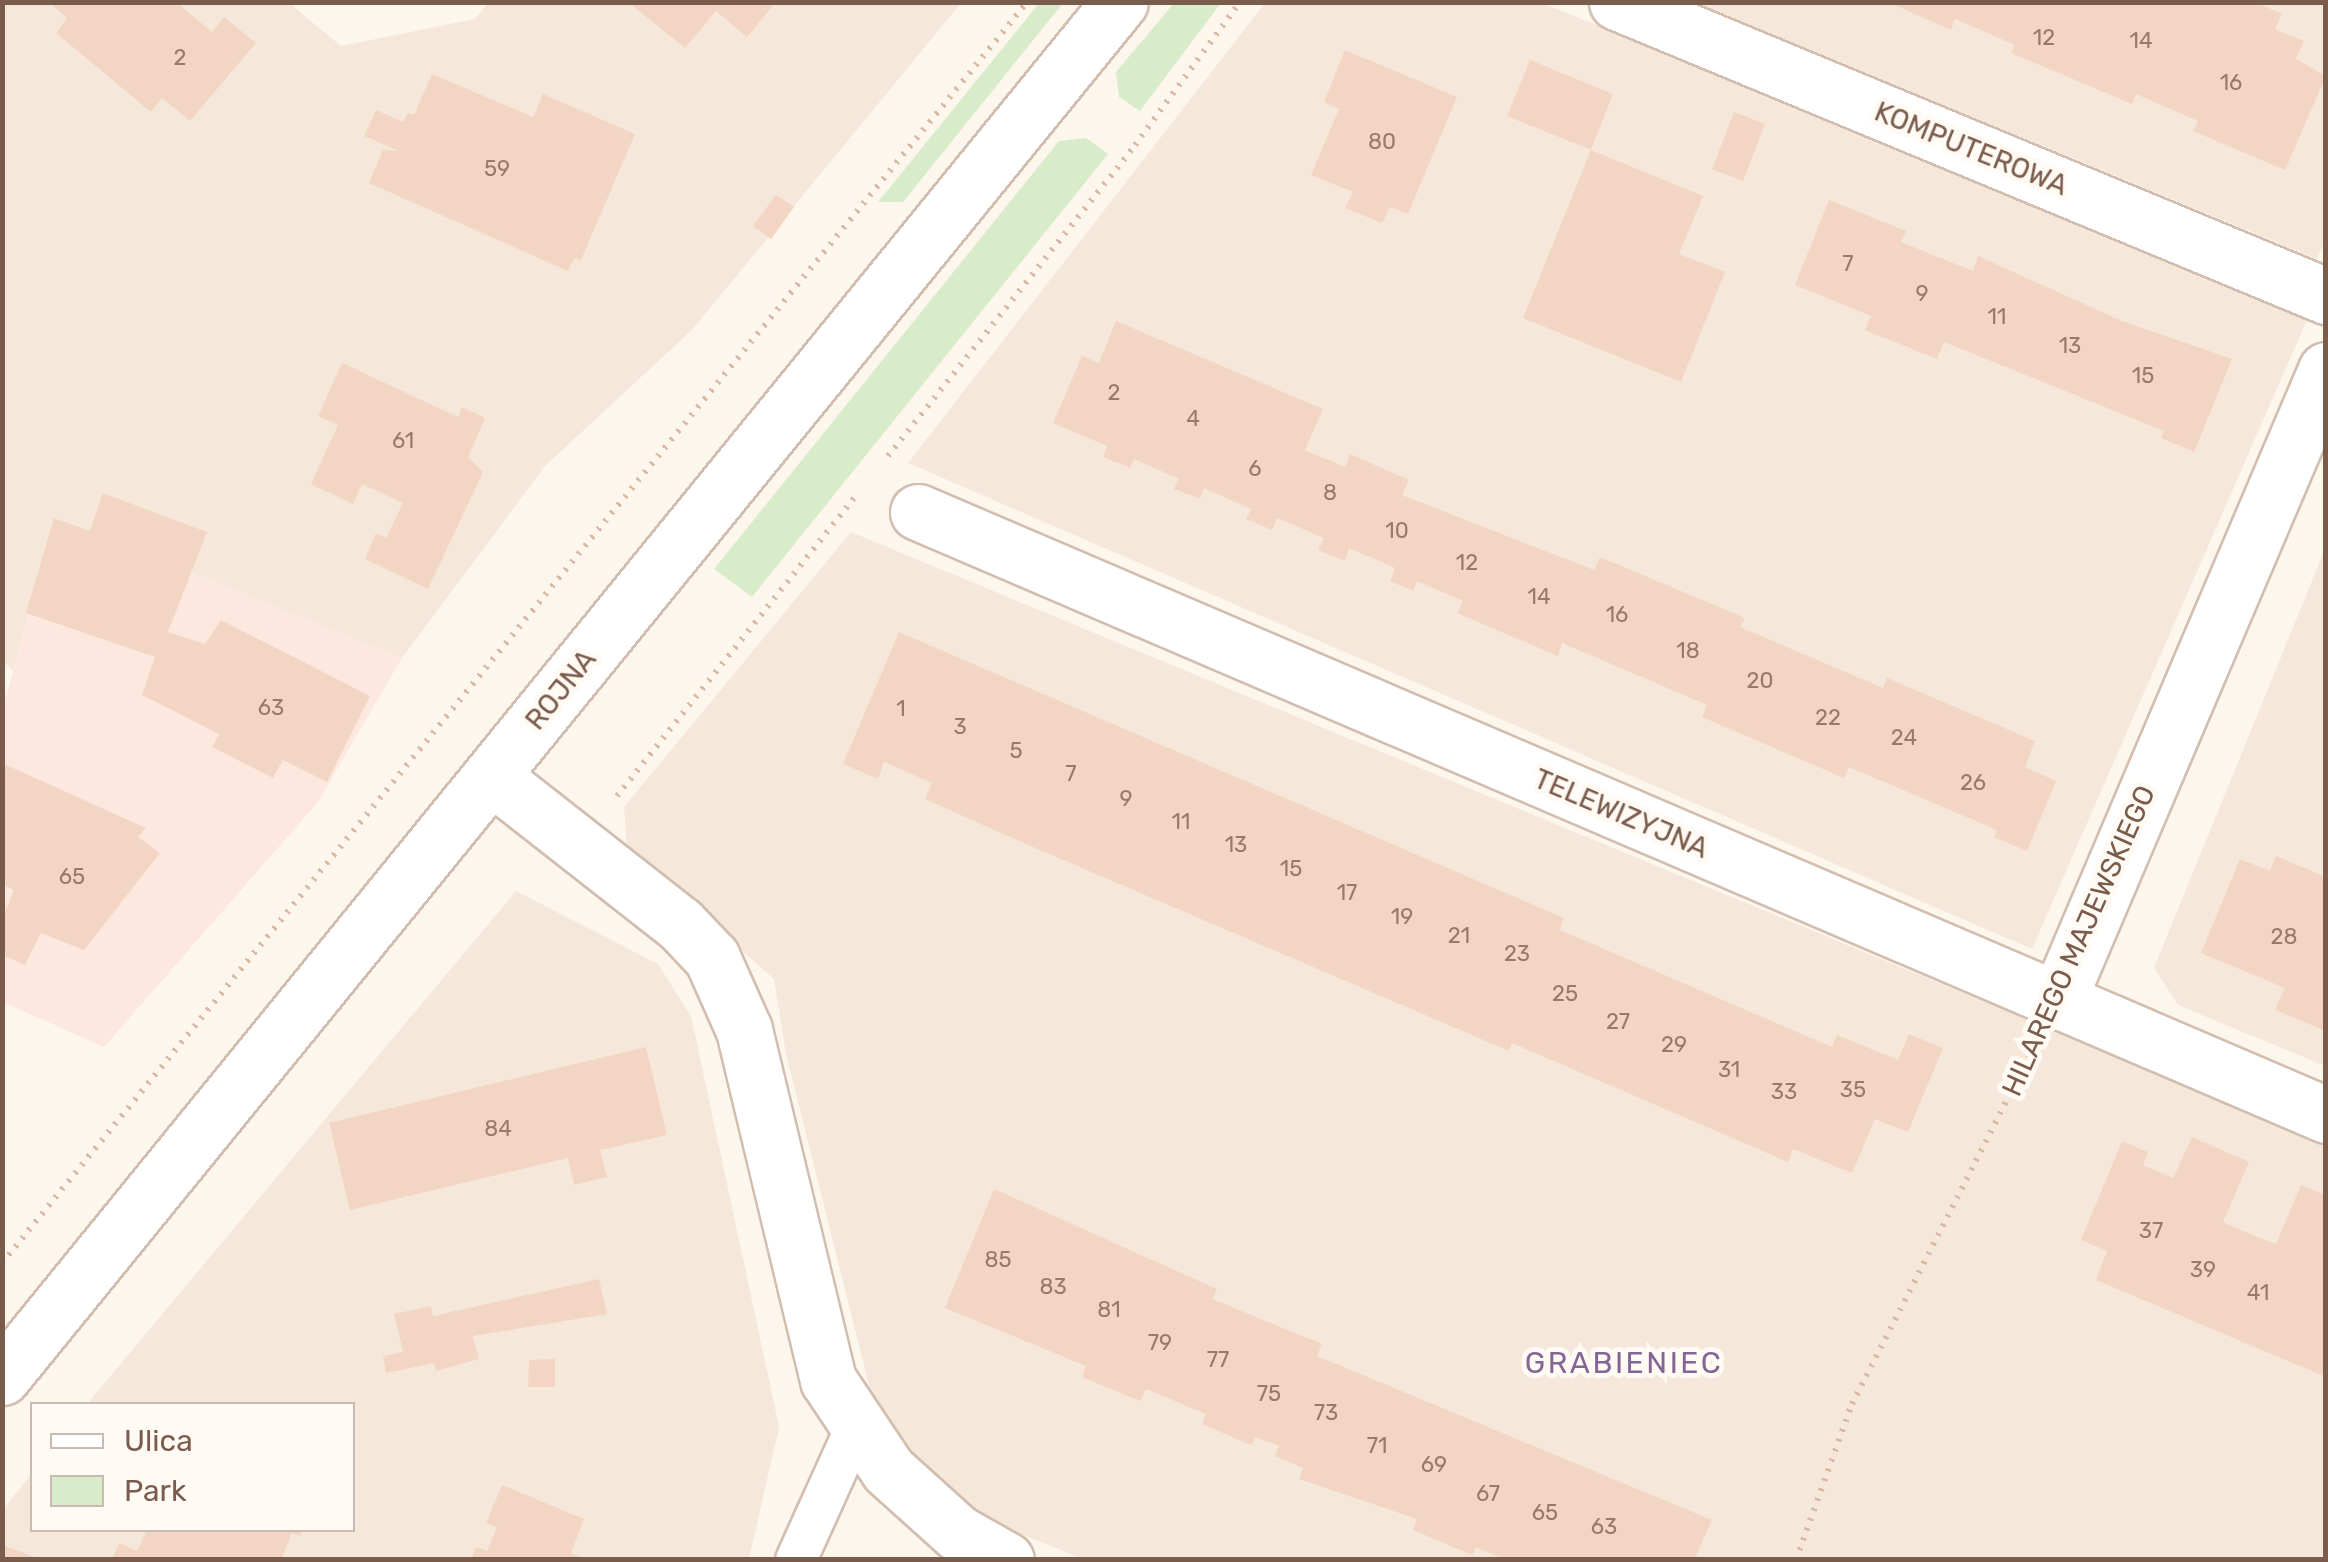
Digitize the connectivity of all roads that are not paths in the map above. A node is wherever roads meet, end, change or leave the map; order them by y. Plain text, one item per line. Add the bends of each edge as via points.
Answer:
1 (1120, 2) edge
2 (1616, 2) edge
3 (2326, 296) edge
4 (2319, 404) edge
5 (918, 512) dead end
6 (491, 776) junction
7 (2057, 1002) junction
8 (2326, 1114) edge
9 (2, 1377) edge
10 (856, 1428) junction
11 (796, 1560) edge
12 (1006, 1560) edge

1 - 6 street, ROJNA
2 - 3 street, KOMPUTEROWA
4 - 7 street, HILAREGO MAJEWSKIEGO
5 - 7 street, TELEWIZYJNA
6 - 9 street, ROJNA
6 - 10 street via 690,934 724,977 744,1030 817,1354
7 - 8 street, TELEWIZYJNA
10 - 11 lane
10 - 12 street via 922,1504

